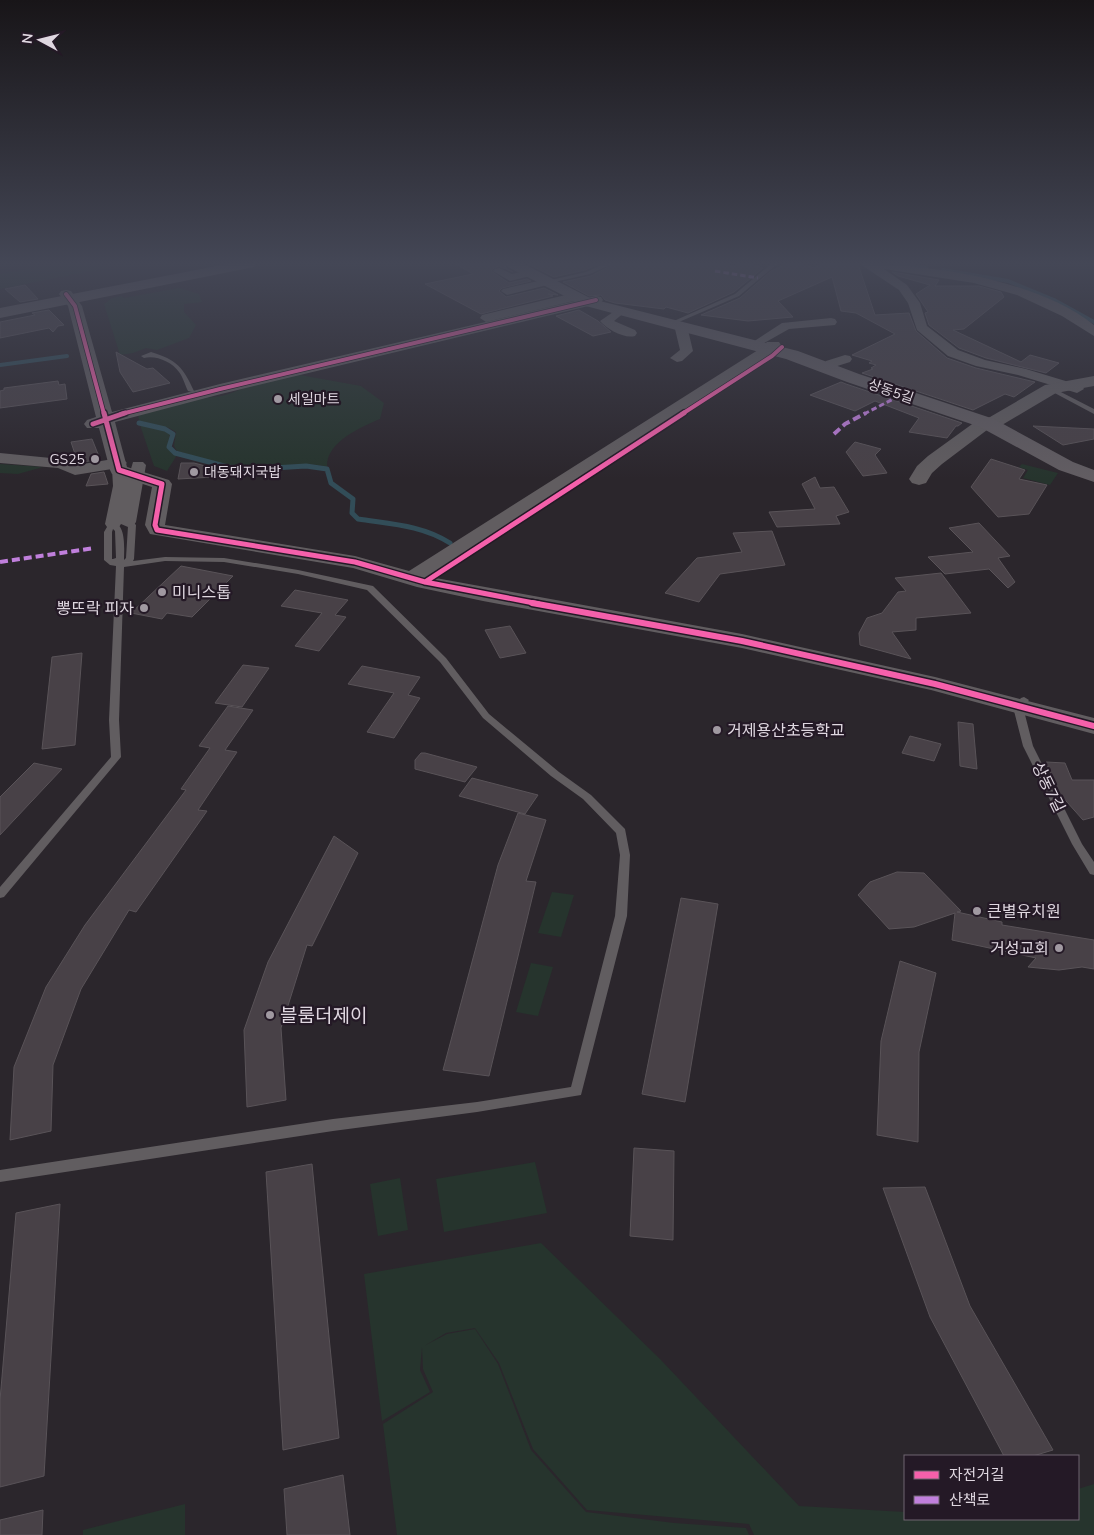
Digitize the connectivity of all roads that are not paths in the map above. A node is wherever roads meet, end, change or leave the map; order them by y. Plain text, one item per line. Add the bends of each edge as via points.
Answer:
1 (87, 336) edge
2 (93, 336) edge
3 (430, 336) edge
4 (436, 336) edge
5 (684, 336) edge
6 (712, 336) edge
7 (780, 336) edge
8 (932, 336) edge
9 (773, 347) junction
10 (144, 356) dead end
11 (677, 358) dead end
12 (112, 380) dead end
13 (1094, 381) edge
14 (1094, 386) edge
15 (1064, 389) junction
16 (191, 392) junction
17 (1094, 412) edge
18 (108, 414) junction
19 (996, 424) junction
20 (128, 433) dead end
21 (0, 458) edge
22 (119, 467) junction
23 (1094, 469) edge
24 (136, 471) junction
25 (1094, 476) edge
26 (924, 480) dead end
27 (120, 523) junction
28 (117, 564) junction
29 (424, 577) junction
30 (1021, 703) junction
31 (1094, 716) edge
32 (1094, 726) edge
33 (1094, 871) edge
34 (0, 894) edge
35 (0, 1176) edge

1 - 18 street
2 - 12 street
3 - 16 street
4 - 18 street
5 - 11 street via 687,351
6 - 9 main road, 상동5길
7 - 9 street
8 - 15 street via 953,353 1021,372
9 - 19 main road, 상동5길
9 - 19 main road, 상동5길 via 838,361 858,375
9 - 29 street
10 - 16 lane via 151,354 166,359 182,370
13 - 15 street
14 - 15 street
15 - 17 lane
15 - 19 street
16 - 18 street
18 - 20 street
18 - 22 street
19 - 23 main road, 상동5길
19 - 25 main road, 상동5길 via 1063,466
19 - 26 street
21 - 22 street via 61,464 74,470
22 - 24 street
22 - 27 street
24 - 27 street
24 - 29 street via 166,485 154,525 157,530 355,562
27 - 28 lane via 120,559
27 - 28 lane via 108,532 108,560
27 - 28 lane via 132,525 130,559
28 - 34 lane via 116,757
28 - 35 lane via 165,559 224,560 370,588 442,660 486,716 587,797 621,832 625,855 621,916 576,1091
29 - 30 street via 742,641
30 - 31 street
30 - 32 street
30 - 33 lane, 상동7길 via 1028,746

